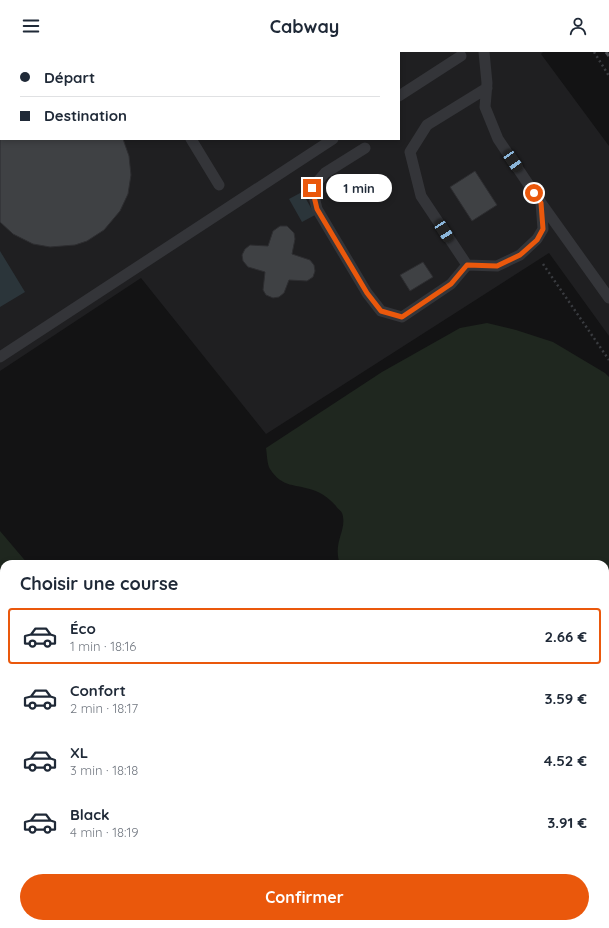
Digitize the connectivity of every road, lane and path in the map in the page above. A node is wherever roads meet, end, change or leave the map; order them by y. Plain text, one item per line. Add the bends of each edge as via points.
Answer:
1 (484, 52) edge
2 (594, 52) edge
3 (461, 56) dead end
4 (609, 76) edge
5 (487, 88) junction
6 (400, 95) edge
7 (192, 140) edge
8 (331, 140) edge
9 (365, 148) dead end
10 (220, 185) dead end
11 (541, 203) junction
12 (543, 264) dead end
13 (467, 265) junction
14 (609, 298) edge
15 (0, 357) edge
16 (609, 360) edge

1 - 5 lane
2 - 4 path
3 - 6 lane
5 - 11 lane via 485,107 498,139
5 - 13 lane via 426,126 410,152 421,196
7 - 10 lane
8 - 15 lane
9 - 13 lane via 325,173 312,188 317,209 367,293 381,311 402,317 451,284
11 - 13 lane via 543,229 537,240 520,255 497,266
11 - 14 lane
12 - 16 path

